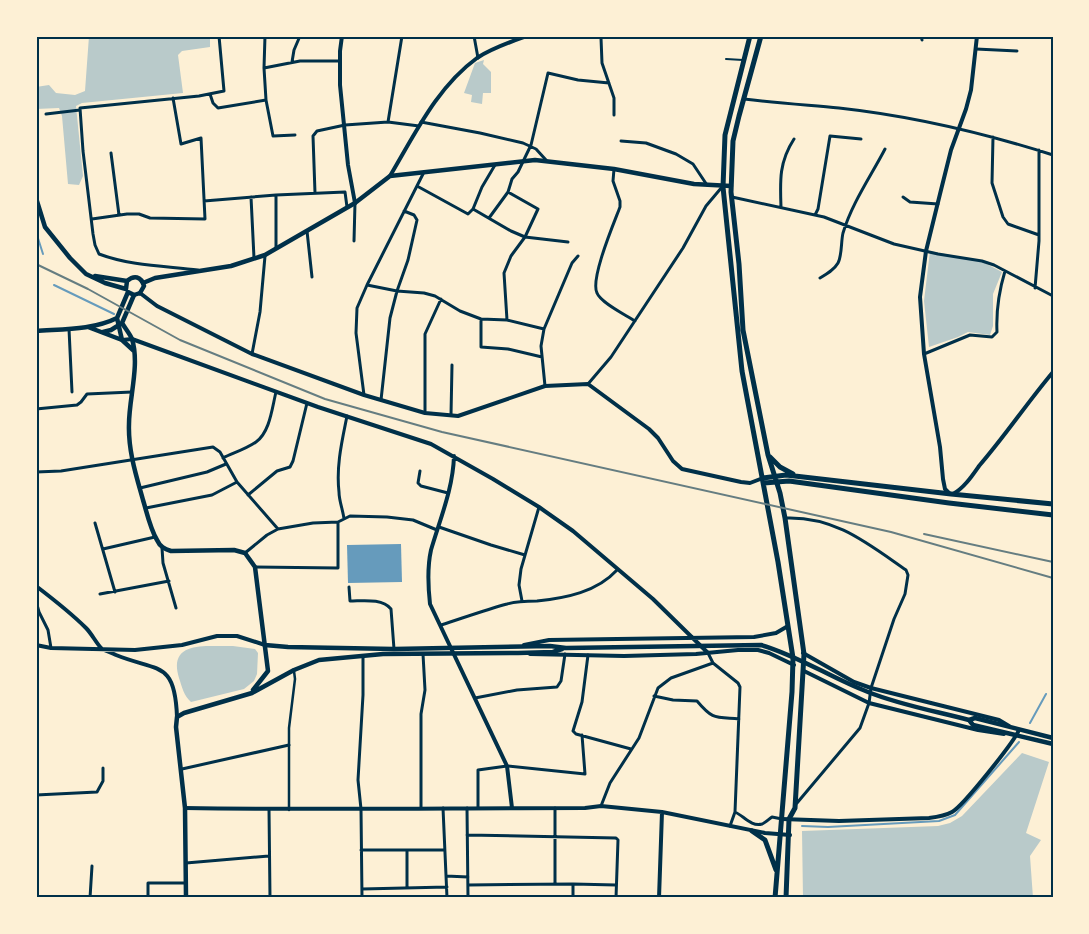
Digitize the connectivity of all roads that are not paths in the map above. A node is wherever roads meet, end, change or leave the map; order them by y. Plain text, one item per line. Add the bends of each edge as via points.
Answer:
1 (219, 36) edge
2 (265, 36) edge
3 (300, 36) edge
4 (342, 36) edge
5 (402, 36) edge
6 (474, 36) edge
7 (527, 36) edge
8 (750, 36) edge
9 (761, 36) edge
10 (977, 36) edge
11 (601, 38) dead end
12 (976, 49) junction
13 (1018, 51) dead end
14 (478, 58) junction
15 (726, 59) dead end
16 (743, 60) junction
17 (340, 61) junction
18 (292, 62) junction
19 (264, 68) junction
20 (609, 83) junction
21 (210, 94) junction
22 (173, 98) junction
23 (743, 99) junction
24 (266, 100) junction
25 (80, 110) junction
26 (46, 114) dead end
27 (614, 115) dead end
28 (388, 122) junction
29 (420, 124) junction
30 (345, 125) junction
31 (958, 129) junction
32 (295, 135) dead end
33 (993, 137) junction
34 (794, 139) dead end
35 (861, 139) dead end
36 (621, 141) dead end
37 (530, 145) junction
38 (885, 149) dead end
39 (1039, 150) junction
40 (111, 153) dead end
41 (1053, 155) edge
42 (523, 161) junction
43 (547, 161) junction
44 (495, 164) junction
45 (614, 169) junction
46 (425, 172) junction
47 (390, 176) junction
48 (708, 185) junction
49 (417, 186) junction
50 (732, 186) junction
51 (723, 187) junction
52 (508, 192) junction
53 (315, 193) junction
54 (276, 195) junction
55 (251, 197) junction
56 (732, 197) junction
57 (903, 197) dead end
58 (36, 198) edge
59 (204, 201) junction
60 (355, 203) junction
61 (938, 204) junction
62 (347, 208) junction
63 (781, 208) junction
64 (473, 209) junction
65 (404, 211) junction
66 (118, 215) junction
67 (815, 215) junction
68 (488, 218) junction
69 (92, 219) junction
70 (846, 226) junction
71 (307, 230) junction
72 (1039, 235) junction
73 (525, 237) junction
74 (354, 241) dead end
75 (568, 242) dead end
76 (276, 248) junction
77 (926, 251) junction
78 (265, 255) junction
79 (578, 256) dead end
80 (254, 258) junction
81 (206, 271) junction
82 (1005, 271) junction
83 (86, 274) junction
84 (312, 277) dead end
85 (139, 278) junction
86 (155, 278) junction
87 (820, 278) dead end
88 (127, 281) junction
89 (143, 283) junction
90 (367, 284) junction
91 (1036, 288) junction
92 (127, 291) junction
93 (397, 291) junction
94 (140, 293) junction
95 (134, 295) junction
96 (1053, 296) edge
97 (441, 299) junction
98 (118, 317) junction
99 (481, 319) junction
100 (507, 320) junction
101 (635, 321) junction
102 (121, 322) junction
103 (87, 327) junction
104 (69, 328) junction
105 (544, 329) junction
106 (36, 331) edge
107 (103, 332) junction
108 (132, 339) junction
109 (122, 340) junction
110 (134, 352) junction
111 (252, 354) junction
112 (924, 354) junction
113 (542, 357) junction
114 (452, 365) dead end
115 (750, 369) junction
116 (742, 370) junction
117 (1052, 376) edge
118 (588, 384) junction
119 (545, 386) junction
120 (72, 392) dead end
121 (132, 392) junction
122 (276, 392) junction
123 (364, 395) junction
124 (381, 400) junction
125 (307, 403) junction
126 (36, 409) edge
127 (425, 413) junction
128 (451, 415) junction
129 (347, 416) junction
130 (768, 455) junction
131 (454, 456) junction
132 (223, 458) junction
133 (132, 460) junction
134 (226, 464) junction
135 (420, 471) dead end
136 (36, 472) edge
137 (798, 476) junction
138 (775, 478) junction
139 (763, 480) junction
140 (236, 482) junction
141 (140, 488) junction
142 (448, 493) junction
143 (951, 494) junction
144 (248, 495) junction
145 (949, 503) junction
146 (1053, 504) edge
147 (539, 507) junction
148 (146, 508) junction
149 (1053, 515) edge
150 (785, 517) junction
151 (344, 520) junction
152 (338, 522) junction
153 (95, 523) dead end
154 (278, 529) junction
155 (438, 529) junction
156 (155, 537) junction
157 (162, 548) junction
158 (103, 549) junction
159 (245, 553) junction
160 (525, 555) junction
161 (255, 567) junction
162 (617, 570) junction
163 (168, 581) junction
164 (36, 586) edge
165 (349, 587) dead end
166 (115, 592) junction
167 (100, 594) dead end
168 (36, 601) edge
169 (522, 601) junction
170 (176, 608) dead end
171 (441, 625) junction
172 (788, 626) junction
173 (692, 639) junction
174 (36, 645) edge
175 (265, 645) junction
176 (512, 647) junction
177 (50, 648) junction
178 (452, 648) junction
179 (566, 648) junction
180 (102, 649) junction
181 (394, 649) junction
182 (518, 653) junction
183 (708, 653) junction
184 (804, 653) junction
185 (423, 654) junction
186 (454, 654) junction
187 (565, 654) junction
188 (588, 655) junction
189 (363, 657) junction
190 (713, 663) junction
191 (794, 665) junction
192 (294, 670) junction
193 (804, 671) junction
194 (871, 688) junction
195 (252, 693) junction
196 (654, 696) junction
197 (475, 698) junction
198 (869, 703) junction
199 (178, 717) junction
200 (739, 719) junction
201 (1015, 732) junction
202 (582, 735) junction
203 (1053, 738) edge
204 (1053, 744) edge
205 (288, 746) junction
206 (632, 749) junction
207 (507, 766) junction
208 (103, 768) dead end
209 (182, 769) junction
210 (36, 795) edge
211 (601, 806) junction
212 (186, 808) junction
213 (421, 808) junction
214 (443, 808) junction
215 (467, 808) junction
216 (478, 808) junction
217 (512, 808) junction
218 (554, 808) junction
219 (795, 808) junction
220 (361, 809) junction
221 (269, 810) junction
222 (290, 810) junction
223 (662, 812) junction
224 (735, 812) junction
225 (782, 818) junction
226 (790, 819) junction
227 (730, 826) junction
228 (752, 830) junction
229 (467, 835) junction
230 (780, 835) junction
231 (790, 835) junction
232 (554, 836) junction
233 (361, 850) junction
234 (407, 850) junction
235 (444, 850) junction
236 (269, 856) junction
237 (186, 862) junction
238 (92, 866) dead end
239 (777, 872) junction
240 (446, 876) junction
241 (468, 877) junction
242 (186, 884) junction
243 (555, 884) junction
244 (573, 884) junction
245 (468, 885) junction
246 (616, 885) junction
247 (447, 887) junction
248 (407, 888) junction
249 (362, 889) junction
250 (90, 898) edge
251 (148, 898) edge
252 (186, 898) edge
253 (270, 898) edge
254 (362, 898) edge
255 (447, 898) edge
256 (468, 898) edge
257 (572, 898) edge
258 (616, 898) edge
259 (659, 898) edge
260 (775, 898) edge
261 (786, 898) edge

1 - 21 street via 224,92
2 - 19 street
3 - 18 street
4 - 17 street
5 - 28 street
6 - 14 street
7 - 14 street
8 - 16 main road
9 - 23 main road
10 - 12 street
11 - 20 street via 602,63
12 - 13 street
12 - 31 street via 966,109
14 - 29 street via 446,88
15 - 16 lane
16 - 51 main road via 724,135
17 - 18 street
17 - 30 street
18 - 19 street
19 - 24 street
20 - 27 street via 614,98
20 - 37 street via 548,73
21 - 22 street
21 - 24 street via 218,108
22 - 25 street
22 - 59 street via 181,144 201,138
23 - 31 street via 840,108
23 - 50 main road via 733,141
24 - 32 street via 273,136
25 - 26 street
25 - 69 street
28 - 29 street
28 - 30 street
29 - 37 street
29 - 47 street
30 - 53 street via 317,131 313,136
30 - 60 street
31 - 33 street
31 - 61 street
33 - 39 street
33 - 72 street via 992,184 1003,217 1008,224
34 - 63 street via 780,177
35 - 67 street via 830,136
36 - 48 street via 646,143 676,154 693,164
37 - 42 street
37 - 43 street
38 - 70 street
39 - 41 street
39 - 72 street
40 - 66 street
42 - 43 main road
42 - 44 main road
42 - 52 street
43 - 45 main road
44 - 46 main road
44 - 64 street
45 - 48 main road
45 - 101 street via 613,181 620,207 597,271 596,287 603,300
46 - 47 main road
46 - 49 street
47 - 60 main road
48 - 51 main road
49 - 64 street via 466,214
49 - 65 street
50 - 51 main road
50 - 56 main road
51 - 101 street via 706,206
51 - 116 main road
52 - 68 street
52 - 73 street via 538,209
53 - 54 street
53 - 62 street via 345,192
54 - 55 street
54 - 76 street
55 - 59 street
55 - 80 street
56 - 63 street
56 - 115 main road via 743,330
57 - 61 street via 910,202
58 - 83 main road via 45,227
59 - 66 street via 205,219
60 - 62 main road
60 - 74 street
61 - 77 street
62 - 71 main road
63 - 67 street
64 - 68 street
65 - 90 street
65 - 93 street via 417,220
66 - 69 street
67 - 70 street
68 - 73 street
69 - 81 street via 99,254 118,261
70 - 77 street via 894,244
70 - 87 street via 840,260 836,267
71 - 76 main road
71 - 84 street
72 - 91 street
73 - 75 street
73 - 100 street via 511,256 504,273
76 - 78 main road
77 - 82 street via 982,261
77 - 112 street via 920,297
78 - 80 main road
78 - 111 street
79 - 105 street
80 - 81 main road
81 - 86 main road
82 - 91 street
82 - 112 street via 997,309 997,332 992,337 970,335
83 - 88 main road
83 - 92 main road
85 - 86 main road
85 - 88 main road
85 - 89 main road
86 - 89 main road
88 - 92 main road
89 - 94 main road
90 - 93 street
90 - 123 street via 358,302 356,320
91 - 96 street
92 - 95 main road
92 - 98 main road
93 - 97 street via 424,293
93 - 124 street via 390,318
94 - 95 street
94 - 111 street via 157,306
95 - 102 main road
97 - 99 street
97 - 127 street via 425,334
98 - 102 main road
98 - 103 main road via 106,324
99 - 100 street
99 - 113 street via 481,347
100 - 105 street
101 - 118 street via 612,357
102 - 107 main road
102 - 108 main road
102 - 109 main road
103 - 104 main road
103 - 107 main road
104 - 106 main road
104 - 120 street
105 - 113 street
107 - 109 main road
108 - 109 street
108 - 110 main road
108 - 122 street
109 - 110 main road
110 - 121 main road
111 - 123 street
112 - 143 street via 944,484
113 - 119 street
114 - 128 street
115 - 116 main road
115 - 130 main road
116 - 139 main road
117 - 143 street via 978,468
118 - 119 street
118 - 139 street via 649,428 673,462 682,469 742,482
119 - 128 street via 458,416
121 - 126 street via 91,393 77,404
121 - 133 main road via 128,422
122 - 125 street
122 - 132 street via 269,422 261,437
123 - 124 street
124 - 127 street
125 - 129 street
125 - 144 street via 294,461
127 - 128 street
129 - 131 street via 431,444
129 - 151 street via 338,482
130 - 137 main road via 780,467
130 - 138 main road
131 - 142 street
131 - 147 street
132 - 133 street via 218,448 210,447
132 - 134 street
133 - 136 street
133 - 141 main road
134 - 140 street
134 - 141 street via 207,472
135 - 142 street via 418,483 421,486
137 - 138 main road
137 - 143 main road
138 - 139 main road
138 - 145 main road
138 - 150 main road
139 - 172 main road
140 - 144 street
140 - 148 street via 212,495
141 - 148 main road
142 - 155 street
143 - 145 street
143 - 146 main road
144 - 154 street
145 - 149 main road
147 - 160 street
147 - 162 street via 573,531
148 - 156 main road
150 - 184 main road
150 - 194 street via 812,520 857,535 906,570 905,594
151 - 152 street
151 - 155 street via 356,515 387,517 413,520
152 - 154 street
152 - 161 street via 338,568
153 - 158 street
154 - 159 street
155 - 160 street
155 - 171 street via 431,551 428,586 430,604
156 - 157 main road
156 - 158 street
157 - 159 main road
157 - 163 street
158 - 166 street
159 - 161 main road
160 - 169 street via 519,585
161 - 175 main road
162 - 169 street via 610,578 579,593
162 - 173 street via 653,599
163 - 166 street
163 - 170 street
164 - 180 street via 80,622
165 - 181 street via 350,601 382,602 391,609
166 - 167 street
168 - 177 street via 48,630
169 - 171 street
171 - 178 street
172 - 173 street via 776,633 754,637
172 - 191 main road
173 - 176 street via 549,640
173 - 183 street
174 - 177 street
175 - 180 street via 236,636 217,636 165,648
175 - 181 main road
175 - 195 main road via 268,670
176 - 178 main road
176 - 179 main road
177 - 180 street
178 - 181 main road
178 - 186 street
179 - 182 main road via 553,652
179 - 201 main road via 761,645 779,650 870,693 969,720 975,718
180 - 199 street via 164,671 170,679
182 - 186 main road
182 - 187 street
183 - 188 street
183 - 190 street
183 - 191 street via 758,650
184 - 193 main road
184 - 194 street via 854,682
185 - 186 main road
185 - 189 main road
185 - 213 street
186 - 197 street
187 - 188 street
187 - 197 street via 557,687
188 - 202 street via 582,702 573,731
189 - 192 main road via 319,660
189 - 220 street via 358,780
190 - 196 street via 662,683
190 - 200 street via 738,683
191 - 225 main road
192 - 195 main road
192 - 205 street
193 - 198 street
193 - 219 main road
194 - 198 street
194 - 201 street via 999,720
195 - 199 main road
196 - 200 street via 697,701 712,717
196 - 206 street
197 - 207 street
198 - 201 street via 978,730 1000,734
198 - 219 street via 860,728 798,800
199 - 209 main road via 176,727
200 - 224 street
201 - 203 main road
201 - 204 main road
201 - 226 street via 953,812 929,818
202 - 206 street
202 - 207 street via 585,774
205 - 209 street
205 - 222 street
206 - 211 street via 610,783
207 - 216 street via 478,770
207 - 217 street
208 - 210 street via 97,792
209 - 212 main road
211 - 218 street
211 - 223 street
212 - 221 street
212 - 237 main road
213 - 214 street
213 - 220 street
214 - 215 street
214 - 235 street
215 - 216 street
215 - 229 street
216 - 217 street
217 - 218 street
218 - 232 street
219 - 226 main road
220 - 222 street
220 - 233 street
221 - 222 street
221 - 236 street
223 - 227 street
223 - 259 street
224 - 225 street via 754,824 762,824 772,817
224 - 227 street
225 - 226 street
225 - 230 main road
226 - 231 main road
227 - 228 street
228 - 230 street
228 - 239 main road via 765,840
229 - 232 street
229 - 241 street
230 - 231 street
230 - 239 main road
231 - 261 main road
232 - 243 street
232 - 246 street via 616,838
233 - 234 street
233 - 249 street
234 - 235 street
234 - 248 street
235 - 240 street
236 - 237 street
236 - 253 street
237 - 242 main road
238 - 250 street
239 - 260 main road
240 - 241 street
240 - 247 street
241 - 245 street
242 - 251 street via 148,883
242 - 252 main road
243 - 244 street
243 - 245 street
244 - 246 street
244 - 257 street
245 - 256 street
246 - 258 street
247 - 248 street
247 - 255 street
248 - 249 street
249 - 254 street

